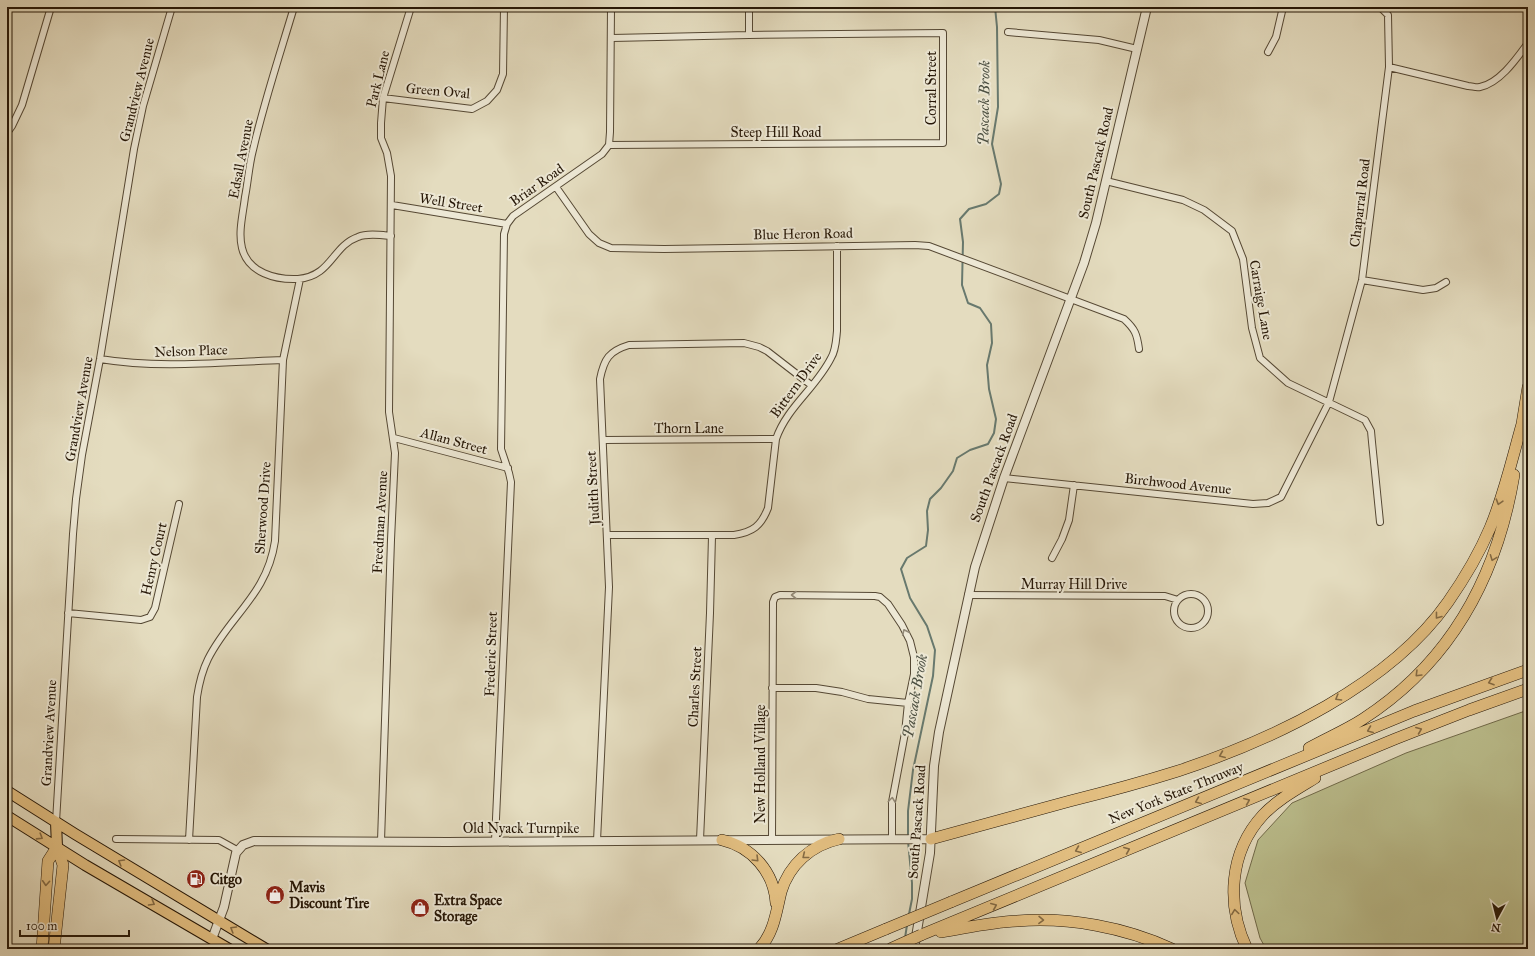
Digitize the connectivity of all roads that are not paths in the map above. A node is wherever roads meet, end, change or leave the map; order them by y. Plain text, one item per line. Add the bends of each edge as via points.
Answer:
1 (51, 7) edge
2 (172, 7) edge
3 (294, 7) edge
4 (411, 7) edge
5 (504, 7) edge
6 (611, 7) edge
7 (749, 7) edge
8 (1147, 7) edge
9 (1283, 7) edge
10 (1380, 7) edge
11 (1008, 32) dead end
12 (749, 35) junction
13 (612, 38) junction
14 (1528, 43) edge
15 (1137, 49) junction
16 (1268, 52) dead end
17 (1389, 67) junction
18 (383, 98) junction
19 (7, 133) edge
20 (943, 143) joint
21 (609, 145) junction
22 (1106, 181) junction
23 (556, 187) junction
24 (392, 205) junction
25 (507, 224) junction
26 (391, 236) junction
27 (837, 246) junction
28 (300, 278) junction
29 (1362, 280) junction
30 (1446, 282) dead end
31 (1071, 298) junction
32 (1139, 349) dead end
33 (100, 359) junction
34 (282, 360) junction
35 (811, 385) junction
36 (1528, 387) edge
37 (1329, 402) junction
38 (1522, 424) junction
39 (394, 438) junction
40 (776, 439) junction
41 (603, 440) junction
42 (508, 468) junction
43 (1004, 478) junction
44 (1074, 485) junction
45 (179, 504) dead end
46 (1380, 522) dead end
47 (607, 536) junction
48 (712, 536) junction
49 (1052, 558) dead end
50 (968, 595) junction
51 (1178, 600) junction
52 (68, 613) junction
53 (1528, 670) edge
54 (772, 688) junction
55 (1528, 689) edge
56 (908, 703) junction
57 (1339, 762) junction
58 (1260, 775) junction
59 (7, 791) edge
60 (7, 816) edge
61 (56, 822) junction
62 (116, 839) dead end
63 (772, 839) junction
64 (839, 839) junction
65 (892, 839) junction
66 (931, 839) junction
67 (189, 840) junction
68 (700, 840) junction
69 (722, 840) junction
70 (381, 841) junction
71 (495, 841) junction
72 (597, 841) junction
73 (57, 847) junction
74 (237, 850) junction
75 (220, 921) junction
76 (774, 924) junction
77 (959, 925) junction
78 (212, 939) junction
79 (42, 949) edge
80 (54, 949) edge
81 (229, 949) edge
82 (266, 949) edge
83 (759, 949) edge
84 (838, 949) edge
85 (890, 949) edge
86 (914, 949) edge
87 (1172, 949) edge
88 (1247, 949) edge

1 - 19 street via 22,105
2 - 33 street, Grandview Avenue via 143,106 134,149
3 - 28 street, Edsall Avenue via 252,150 240,232 242,250 251,266 266,275 283,279
4 - 18 street, Park Lane
5 - 18 street, Green Oval via 503,74 497,90 487,101 472,108
6 - 13 street
7 - 12 street
8 - 15 street, South Pascack Road
9 - 16 street via 1276,37
10 - 17 street, Chaparral Road via 1388,15
11 - 15 street via 1099,40
12 - 13 street
12 - 20 street, Corral Street via 943,33
13 - 21 street
14 - 17 street via 1513,63 1493,82 1479,87
15 - 22 street, South Pascack Road
17 - 29 street, Chaparral Road
18 - 24 street, Park Lane via 381,138 391,176
20 - 21 street, Steep Hill Road
21 - 23 street, Briar Road via 602,154
22 - 31 street, South Pascack Road via 1096,223
22 - 37 street, Carraige Lane via 1183,200 1204,210 1232,231 1242,259 1252,328 1260,358 1288,383
23 - 25 street, Briar Road via 513,216
23 - 27 street, Blue Heron Road via 589,234 599,243 611,248
24 - 25 street, Well Street
24 - 26 street, Freedman Avenue
25 - 42 street, Briar Road via 504,234 501,449
26 - 28 street, Edsall Avenue via 358,236 342,246 325,268 313,275
26 - 39 street, Freedman Avenue via 389,412
27 - 31 street, Blue Heron Road via 929,246
27 - 35 street, Bittern Drive via 836,345 832,357
28 - 34 street, Sherwood Drive
29 - 30 street via 1423,290 1436,288
29 - 37 street, Chaparral Road
31 - 32 street, Blue Heron Road via 1124,319 1133,327
31 - 43 street, South Pascack Road
33 - 34 street, Nelson Place via 151,365
33 - 52 street, Grandview Avenue via 76,498
34 - 67 street, Sherwood Drive via 273,558 258,590 219,641 200,679
35 - 40 street, Bittern Drive via 786,418
35 - 41 street, Judith Street via 774,355 744,343 629,345 617,349 607,357 602,368 600,379
36 - 38 highway
37 - 44 street, Birchwood Avenue via 1281,497 1268,503 1253,504
37 - 46 street, Carraige Lane via 1365,420 1371,431
38 -> 58 highway via 1509,504 1494,555 1471,603 1444,644 1408,684 1374,711
38 -> 66 highway via 1495,515 1468,571 1447,604 1426,630 1373,676 1304,717 1254,742 1203,762 1132,785
39 - 42 street, Allan Street
39 - 70 street, Freedman Avenue
40 - 41 street, Thorn Lane
40 - 48 street, Bittern Drive via 768,508 764,519 757,527 746,533
41 - 47 street, Judith Street
42 - 71 street, Frederic Street via 511,482
43 - 44 street, Birchwood Avenue
43 - 50 street, South Pascack Road
44 - 49 street via 1069,520
45 - 52 street, Henry Court via 155,608 150,617 141,620
47 - 48 street, Bittern Drive
47 - 72 street, Judith Street via 609,587
48 - 68 street, Charles Street
50 - 51 street, Murray Hill Drive via 1165,596
50 - 66 street, South Pascack Road via 939,732 934,766
51 - 51 street, Murray Hill Drive via 1175,613 1181,624 1193,628 1204,622 1208,616 1208,609 1202,598 1190,594
52 - 61 street, Grandview Avenue
53 -> 58 highway, New York State Thruway via 1433,704
54 - 56 street, New Holland Village via 816,688
56 -> 54 street, New Holland Village via 914,674 914,657 910,641 888,604 875,596 775,597
54 - 63 street, New Holland Village
57 -> 55 highway
65 -> 56 street, New Holland Village via 892,802
77 -> 57 highway
88 -> 57 highway via 1238,928 1233,898 1235,872 1245,843 1256,824 1271,807
58 -> 84 highway, New York State Thruway, bridge
59 - 61 main road
60 -> 73 main road
61 - 73 main road
75 -> 61 main road
62 - 67 street
63 - 64 street, Old Nyack Turnpike
63 - 69 street, Old Nyack Turnpike
64 - 65 street, Old Nyack Turnpike
64 -> 76 highway via 815,848 794,866 784,885
65 - 66 street, Old Nyack Turnpike
66 - 86 street, South Pascack Road
67 - 74 street via 219,840
68 - 69 street, Old Nyack Turnpike
68 - 72 street, Old Nyack Turnpike
69 -> 76 highway via 748,852 759,861 766,872 776,897
70 - 71 street, Old Nyack Turnpike
70 - 74 street, Old Nyack Turnpike via 263,840 246,843
71 - 72 street, Old Nyack Turnpike
73 -> 78 main road
73 -> 79 highway via 48,861
73 - 80 highway via 63,865
74 - 75 street
75 - 78 street
82 -> 75 main road
76 - 83 highway
77 - 85 highway, bridge via 921,935
77 -> 87 highway via 1015,921 1091,924
78 - 81 main road

